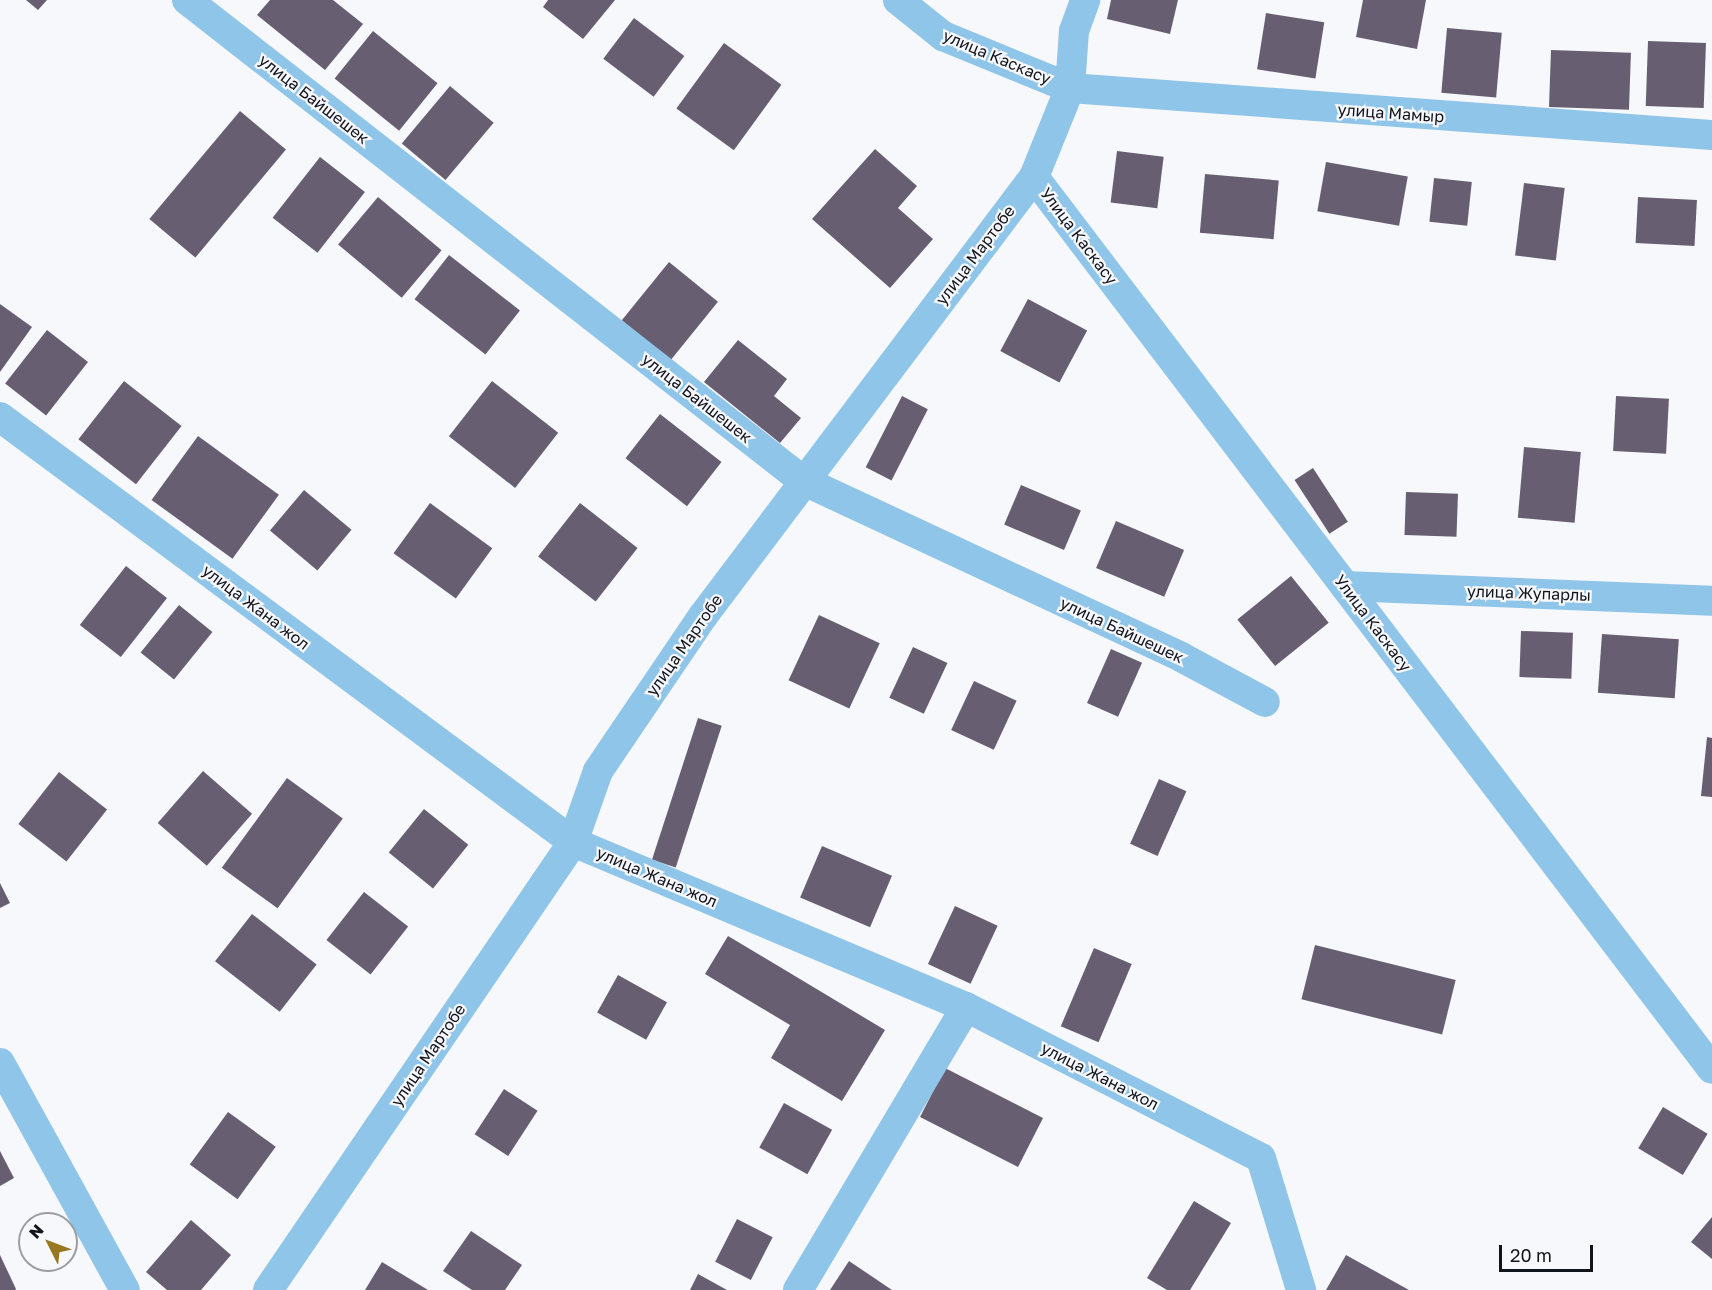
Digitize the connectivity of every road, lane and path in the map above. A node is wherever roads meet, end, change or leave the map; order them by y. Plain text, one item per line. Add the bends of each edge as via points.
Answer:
1 (187, 0) edge
2 (1085, 0) edge
3 (905, 3) edge
4 (1071, 88) junction
5 (1712, 135) edge
6 (1035, 177) junction
7 (0, 417) edge
8 (802, 480) junction
9 (1345, 586) junction
10 (1712, 601) edge
11 (1265, 702) dead end
12 (573, 842) junction
13 (966, 1007) junction
14 (1702, 1046) edge
15 (0, 1063) edge
16 (1712, 1069) edge
17 (125, 1290) edge
18 (268, 1290) edge
19 (798, 1290) edge
20 (1301, 1290) edge

1 - 8 street, улица Байшешек
2 - 4 street, улица Мартобе via 1074,31
3 - 4 street, улица Каскасу via 944,36
4 - 5 street, улица Мамыр
4 - 6 street, улица Мартобе
6 - 8 street, улица Мартобе
6 - 9 street, Улица Каскасу
7 - 12 street, улица Жана жол
8 - 11 street, улица Байшешек via 1181,657
8 - 12 street, улица Мартобе via 598,771
9 - 10 street, улица Жупарлы
9 - 14 street, Улица Каскасу
12 - 13 street, улица Жана жол
12 - 18 street, улица Мартобе
13 - 19 street
13 - 20 street, улица Жана жол via 1260,1158
14 - 16 street, Улица Каскасу
15 - 17 street

